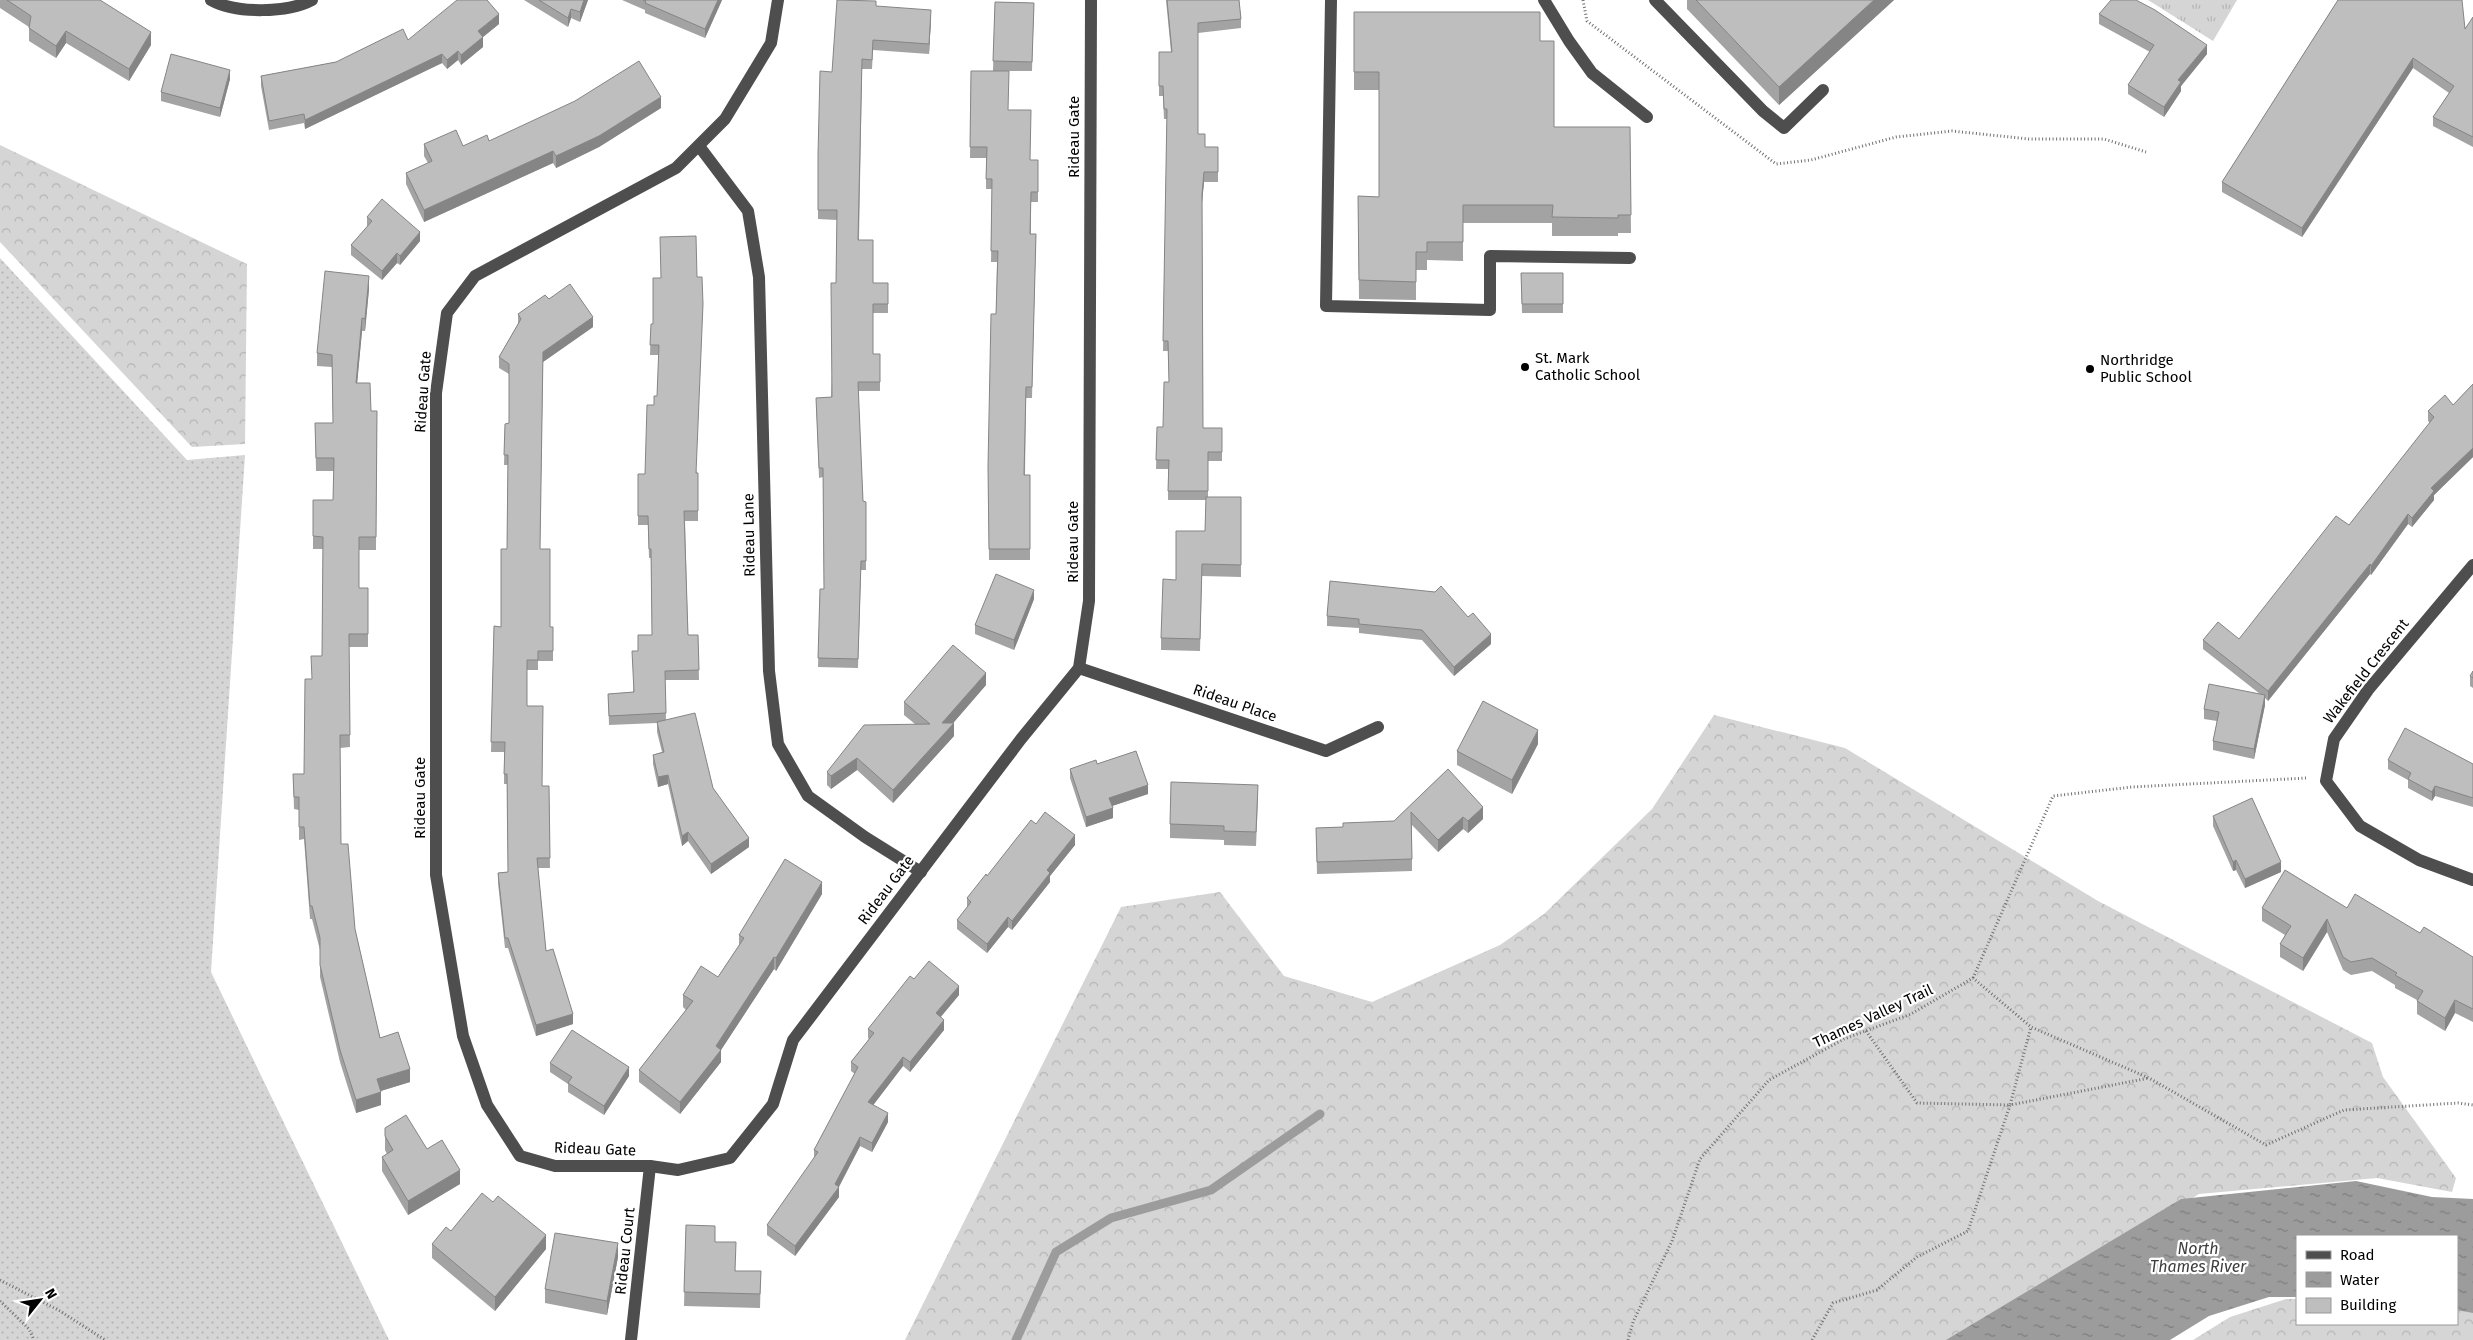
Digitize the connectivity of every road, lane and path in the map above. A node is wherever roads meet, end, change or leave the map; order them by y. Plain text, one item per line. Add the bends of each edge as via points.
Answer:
1 (211, 0) edge
2 (312, 0) edge
3 (778, 0) edge
4 (1091, 0) edge
5 (1331, 0) edge
6 (1544, 0) edge
7 (1583, 0) edge
8 (1655, 0) edge
9 (1823, 90) dead end
10 (1647, 117) dead end
11 (699, 146) junction
12 (2146, 152) dead end
13 (1630, 258) dead end
14 (2473, 565) edge
15 (1079, 668) junction
16 (1378, 727) dead end
17 (2308, 778) dead end
18 (921, 872) junction
19 (2473, 880) edge
20 (1973, 978) junction
21 (2031, 1027) junction
22 (1866, 1031) junction
23 (2149, 1078) junction
24 (2010, 1105) junction
25 (2473, 1105) edge
26 (650, 1166) junction
27 (0, 1280) edge
28 (0, 1301) edge
29 (34, 1340) edge
30 (105, 1340) edge
31 (631, 1340) edge
32 (1628, 1340) edge
33 (1812, 1340) edge

1 - 2 street via 256,11 302,5
3 - 11 street, Rideau Gate via 771,43 725,119
4 - 15 street, Rideau Gate via 1089,601
5 - 13 street via 1326,306 1490,310 1490,256
6 - 10 street via 1592,73
7 - 12 path via 1587,21 1776,164 1811,160 1896,138 1952,131 2029,139 2104,140
8 - 9 street via 1784,128
11 - 18 street, Rideau Lane via 748,212 759,277 769,671 778,744 808,796
11 - 26 street, Rideau Gate via 676,168 475,276 447,313 436,393 436,875 463,1036 487,1105 520,1156 555,1166
14 - 19 street, Wakefield Crescent via 2368,690 2334,739 2326,781 2360,826 2419,860
15 - 16 street, Rideau Place via 1326,751
15 - 18 street, Rideau Gate
17 - 20 path via 2132,787 2053,796
18 - 26 street, Rideau Gate via 793,1040 773,1104 730,1158 678,1170
20 - 21 path
20 - 22 path, Thames Valley Trail via 1912,1014
21 - 23 path
21 - 24 path
22 - 24 path via 1917,1103
22 - 32 path, Thames Valley Trail via 1844,1039 1769,1080 1700,1159 1672,1241
23 - 24 path
23 - 25 path via 2266,1145 2344,1110 2458,1103
24 - 33 path via 1968,1231 1918,1257 1878,1290 1833,1303
26 - 31 street, Rideau Court
27 - 30 path via 60,1311
28 - 29 path via 29,1329

